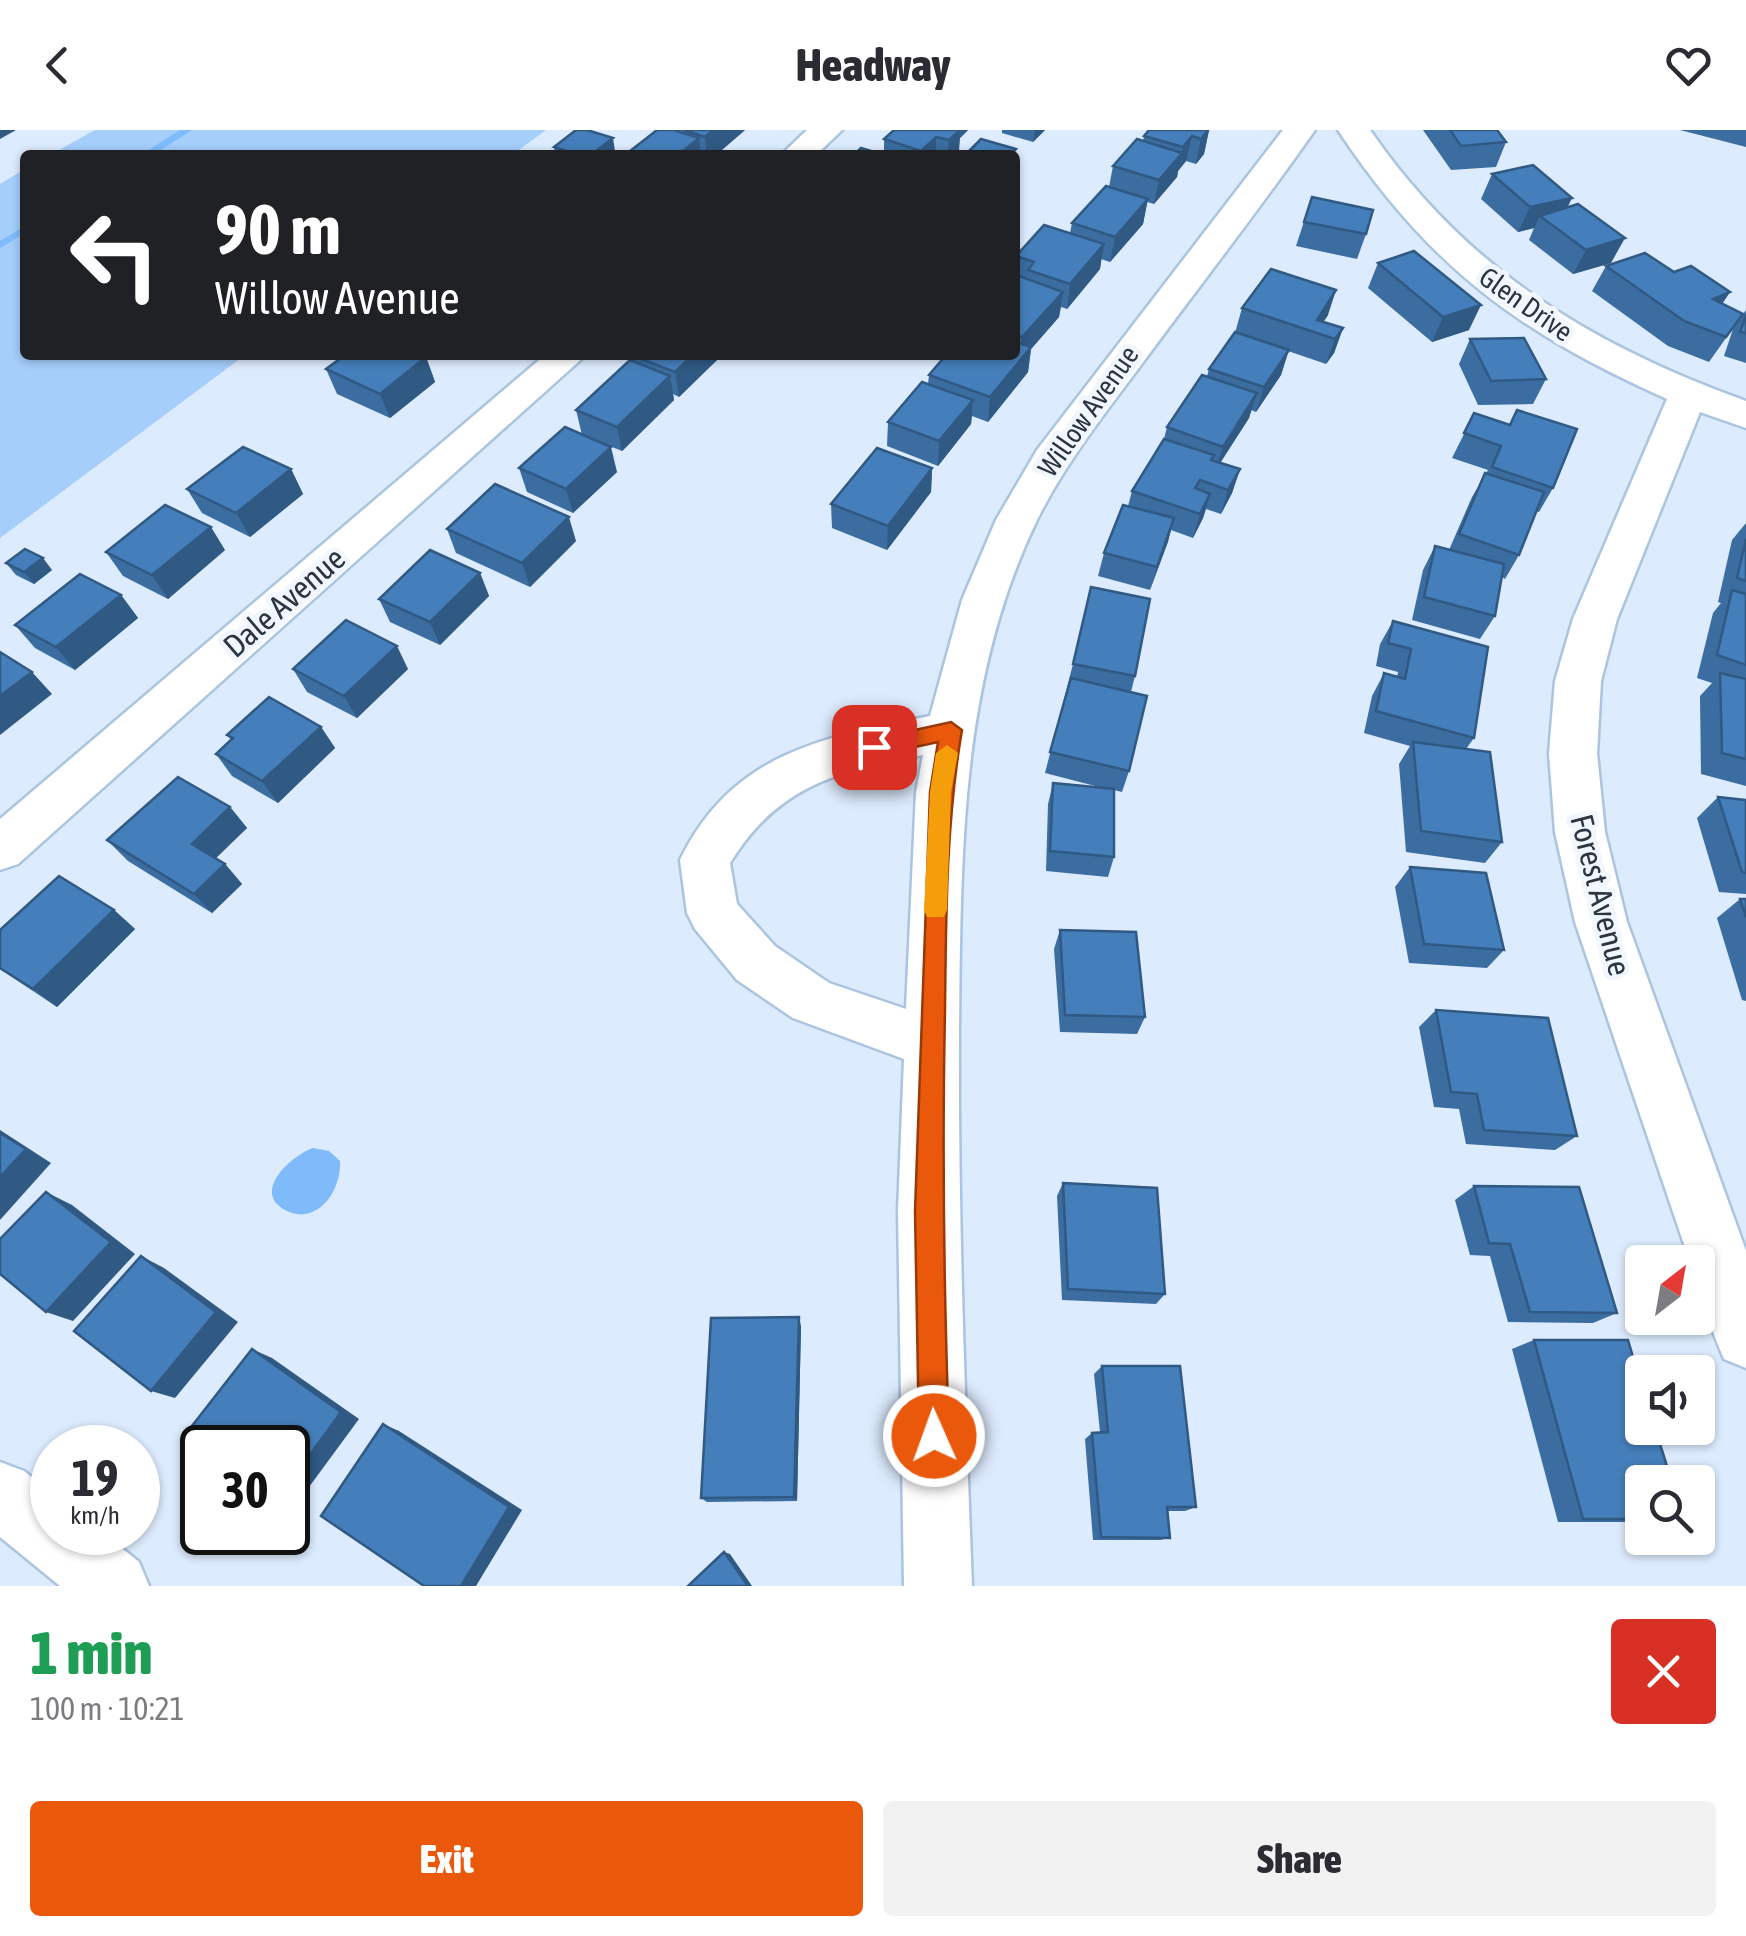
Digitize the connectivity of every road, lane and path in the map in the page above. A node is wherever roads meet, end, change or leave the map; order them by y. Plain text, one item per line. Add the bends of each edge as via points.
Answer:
1 (826, 130) edge
2 (1299, 130) edge
3 (1354, 130) edge
4 (803, 150) edge
5 (562, 360) edge
6 (1688, 394) junction
7 (1746, 414) edge
8 (951, 730) junction
9 (0, 850) edge
10 (932, 1044) junction
11 (1746, 1338) edge
12 (0, 1495) edge
13 (115, 1586) edge
14 (938, 1586) edge

1 - 4 street
2 - 8 street, Willow Avenue via 1057,450 1017,520 984,600
3 - 6 street, Glen Drive via 1396,188 1492,284 1596,351
5 - 9 street, Dale Avenue
6 - 7 street, Glen Drive
6 - 11 street, Forest Avenue via 1594,619 1578,681 1573,753 1580,832 1601,922
8 - 10 street, Willow Avenue via 940,792
8 - 10 street via 782,775 739,810 706,860 713,913 756,962 812,1002
10 - 14 street, Willow Avenue via 928,1211
12 - 13 street

